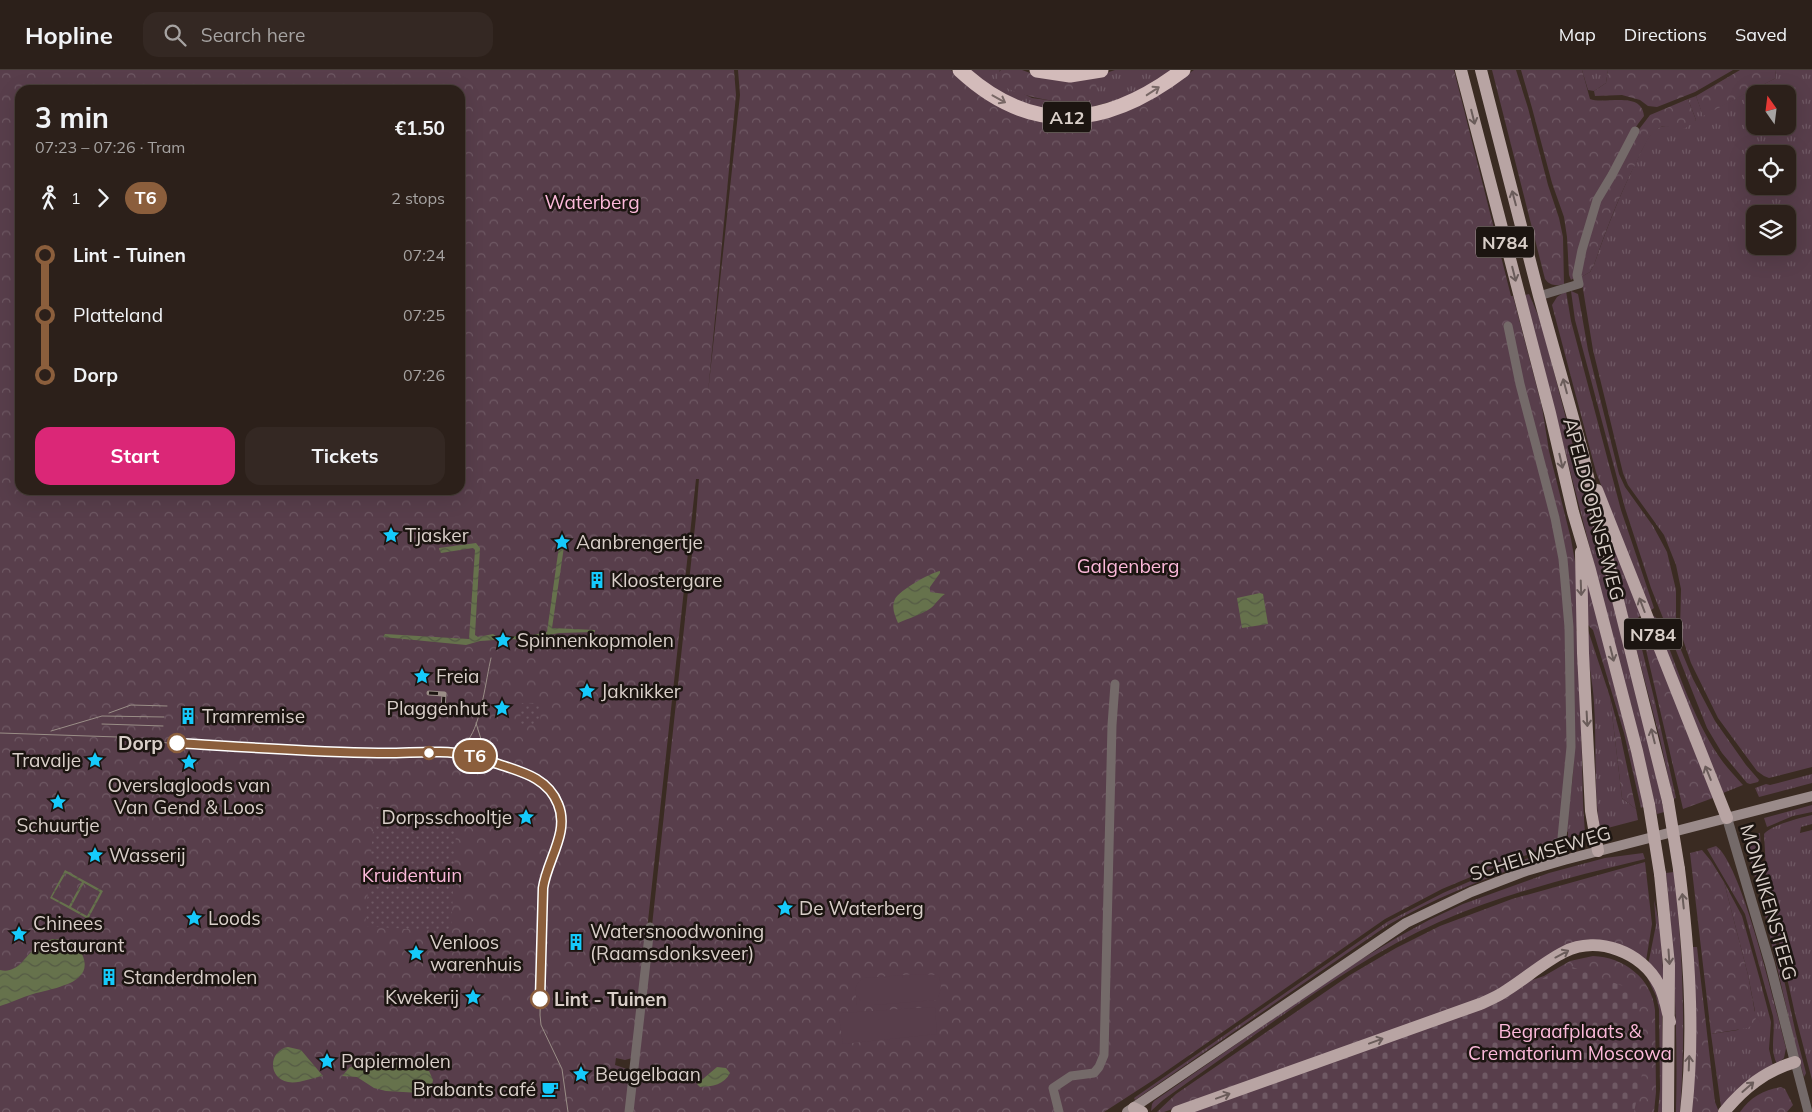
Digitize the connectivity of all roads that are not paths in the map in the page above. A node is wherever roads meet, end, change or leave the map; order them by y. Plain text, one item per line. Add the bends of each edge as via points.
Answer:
1 (960, 70) edge
2 (1037, 70) edge
3 (1101, 70) edge
4 (1183, 70) edge
5 (1461, 70) edge
6 (1481, 70) edge
7 (1635, 130) dead end
8 (1540, 296) junction
9 (1508, 326) dead end
10 (1582, 450) junction
11 (1581, 539) junction
12 (1115, 684) dead end
13 (1812, 796) edge
14 (1727, 818) junction
15 (1598, 851) junction
16 (1564, 860) junction
17 (650, 927) dead end
18 (1670, 1022) junction
19 (1795, 1062) junction
20 (1134, 1111) edge
21 (629, 1112) edge
22 (1059, 1112) edge
23 (1177, 1112) edge
24 (1668, 1112) edge
25 (1686, 1112) edge
26 (1724, 1112) edge
27 (1808, 1112) edge

1 -> 4 highway, A12 via 982,89 1012,106 1038,114 1067,117 1097,114 1125,106
2 - 3 highway via 1070,75
5 -> 11 main road, APELDOORNSEWEG / N784
8 -> 6 main road, APELDOORNSEWEG / N784
7 - 8 street via 1598,200 1582,250 1579,284
10 -> 8 main road, APELDOORNSEWEG / N784
9 - 16 street, APELDOORNSEWEG via 1564,559 1571,746 1562,838
14 -> 10 main road, N784
25 -> 10 main road, APELDOORNSEWEG / N784, bridge via 1690,999 1679,869 1668,800
11 -> 15 main road, N784 via 1591,811
11 -> 18 main road, APELDOORNSEWEG / N784, bridge via 1649,805 1669,955
12 - 22 street via 1104,1055 1094,1074 1071,1076 1053,1088
13 - 14 main road, SCHELMSEWEG
14 - 15 main road, SCHELMSEWEG
14 - 19 street, MONNIKENSTEEG
15 - 16 main road, SCHELMSEWEG
16 - 20 main road, SCHELMSEWEG via 1471,892 1406,923
17 - 21 street
23 -> 18 main road via 1480,1004 1506,991 1567,950 1584,946 1601,945 1615,949 1646,968 1661,988
18 - 24 main road, APELDOORNSEWEG / N784
26 -> 19 main road via 1758,1078
19 - 27 street, MONNIKENSTEEG

